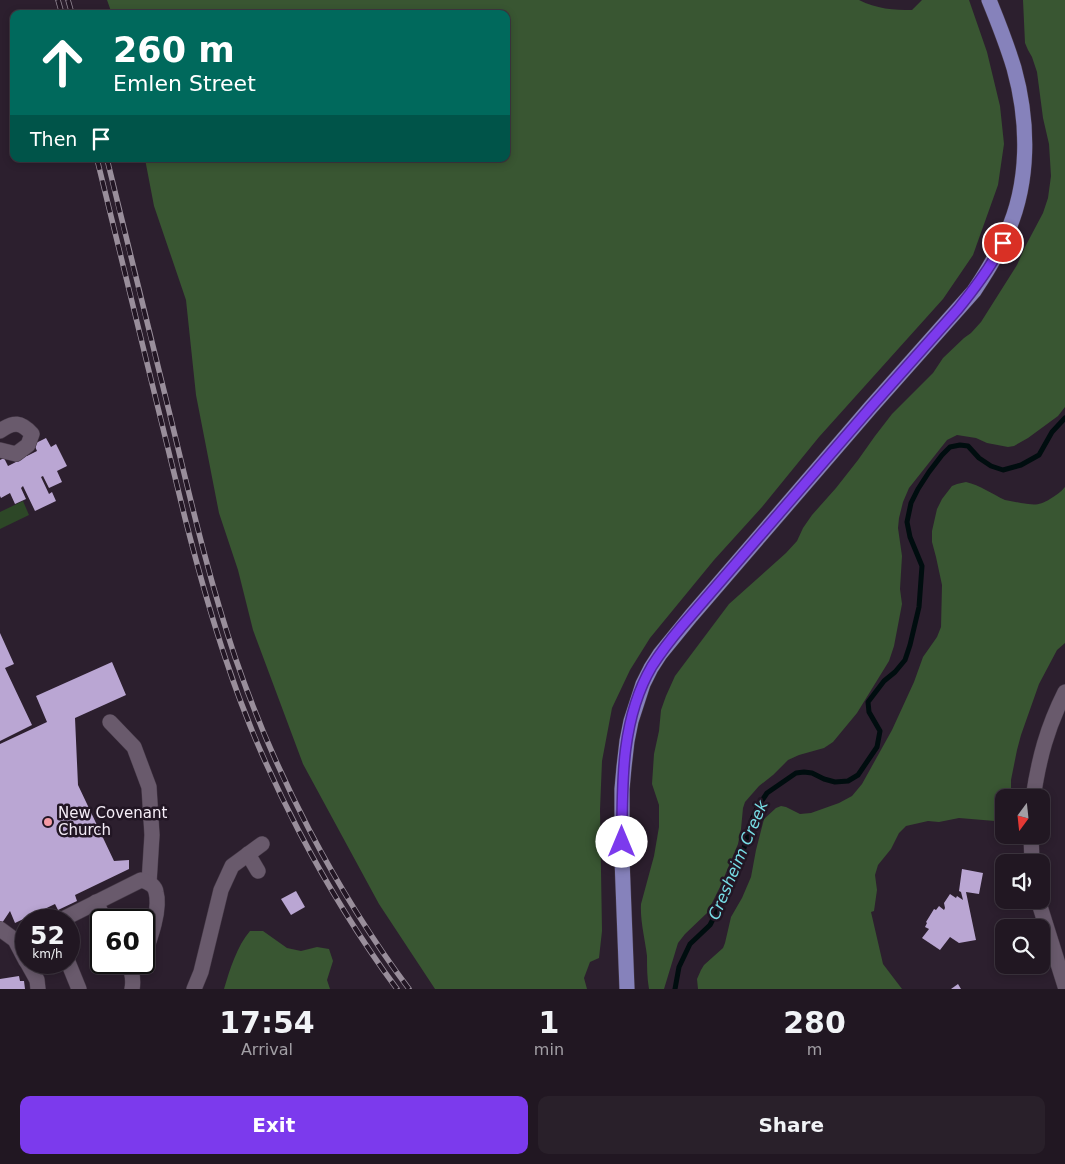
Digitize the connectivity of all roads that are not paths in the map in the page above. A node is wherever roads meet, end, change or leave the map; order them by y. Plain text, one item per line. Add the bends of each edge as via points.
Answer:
1 (989, 0) edge
2 (0, 431) edge
3 (0, 450) edge
4 (1065, 692) edge
5 (110, 722) dead end
6 (1034, 789) edge
7 (262, 844) dead end
8 (248, 854) junction
9 (258, 871) dead end
10 (150, 882) junction
11 (96, 902) junction
12 (100, 909) edge
13 (1041, 909) edge
14 (80, 910) edge
15 (155, 916) edge
16 (0, 929) edge
17 (15, 935) edge
18 (34, 974) edge
19 (73, 974) edge
20 (132, 974) edge
21 (137, 974) edge
22 (1065, 986) edge
23 (133, 987) edge
24 (38, 989) edge
25 (79, 989) edge
26 (194, 989) edge
27 (627, 989) edge

1 - 27 main road via 1020,94 1025,138 1022,179 1014,214 1001,246 958,309 679,630 651,668 626,741 622,789
2 - 3 street via 15,424 24,425 32,434 28,445 16,454
4 - 6 street via 1040,754
5 - 10 street via 134,747 149,788
7 - 8 street
8 - 9 street
8 - 26 street via 232,866 221,890
10 - 11 street via 141,880
10 - 15 street via 156,890
11 - 12 street
11 - 14 street
13 - 22 street
16 - 17 street
18 - 24 street
19 - 25 street
20 - 23 street
21 - 23 street

